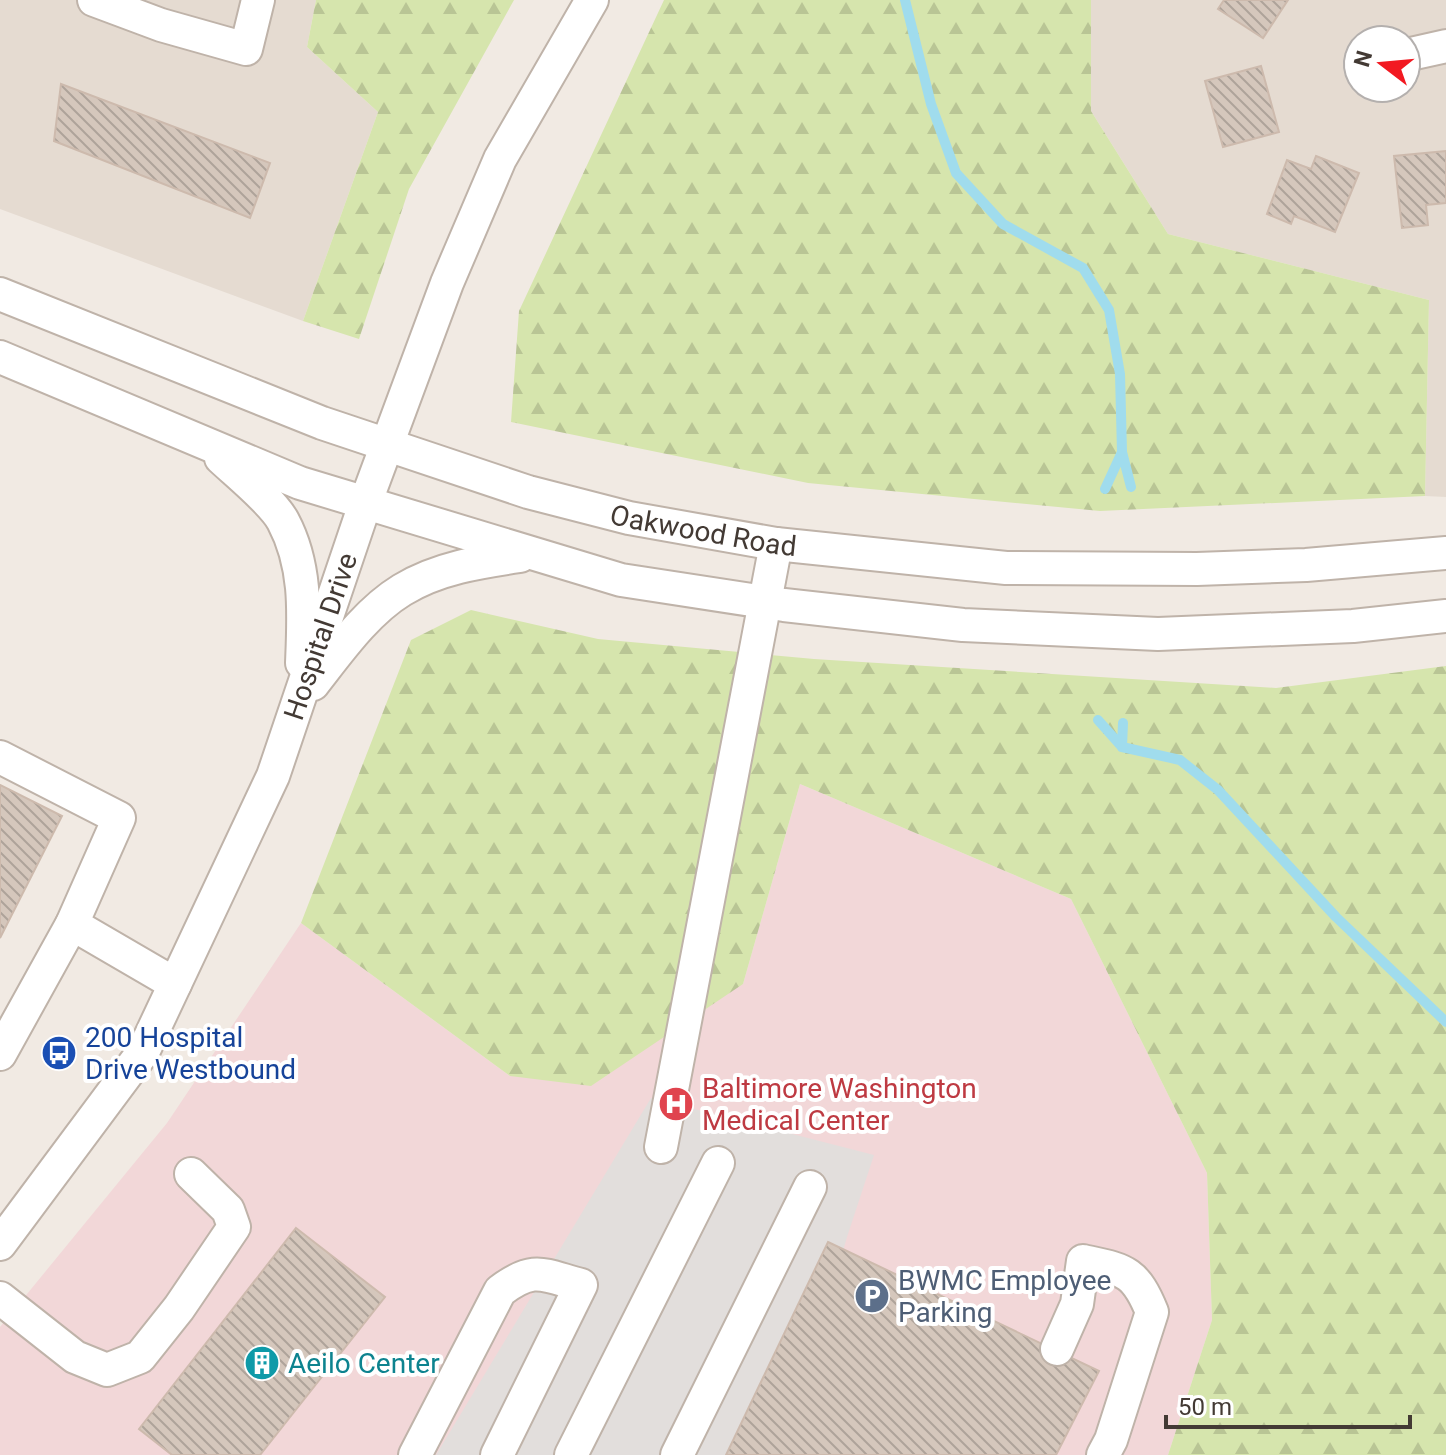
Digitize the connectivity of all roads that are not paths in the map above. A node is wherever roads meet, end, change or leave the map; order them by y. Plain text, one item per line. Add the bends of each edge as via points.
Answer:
1 (94, 0) edge
2 (258, 0) edge
3 (592, 0) edge
4 (1446, 46) edge
5 (1422, 51) edge
6 (0, 294) edge
7 (0, 357) edge
8 (205, 443) junction
9 (386, 446) junction
10 (365, 504) junction
11 (776, 544) junction
12 (1446, 553) edge
13 (530, 554) junction
14 (765, 602) junction
15 (1446, 616) edge
16 (301, 699) junction
17 (0, 757) edge
18 (72, 924) junction
19 (175, 984) junction
20 (0, 1054) edge
21 (661, 1147) dead end
22 (718, 1163) dead end
23 (191, 1174) dead end
24 (810, 1187) dead end
25 (0, 1244) edge
26 (0, 1298) edge
27 (1057, 1349) dead end
28 (415, 1455) edge
29 (497, 1455) edge
30 (571, 1455) edge
31 (677, 1455) edge
32 (1103, 1455) edge

1 - 2 street via 246,49
3 - 9 street, Hospital Drive via 500,159
4 - 5 street
6 - 9 street, Oakwood Road
7 - 8 street
8 - 10 street
8 - 16 street via 283,519 297,556 304,593
9 - 10 street, Hospital Drive
9 - 11 street, Oakwood Road via 629,518
10 - 13 street
10 - 16 street, Hospital Drive
11 - 12 street, Oakwood Road via 1051,569 1306,565
11 - 14 street
13 - 14 street via 621,580
13 - 16 street via 471,563 398,592 358,628
14 - 15 street via 963,625 1158,634 1353,626
14 - 21 street
16 - 19 street, Hospital Drive via 273,776
17 - 18 street via 119,818
18 - 19 street
18 - 20 street
19 - 25 street, Hospital Drive via 143,1052
22 - 30 street
23 - 26 street via 228,1210 234,1227 140,1357 107,1370 75,1357
24 - 31 street
27 - 32 street via 1077,1304 1083,1261 1122,1270 1142,1288 1152,1312
28 - 29 street via 500,1291 534,1272 581,1285

